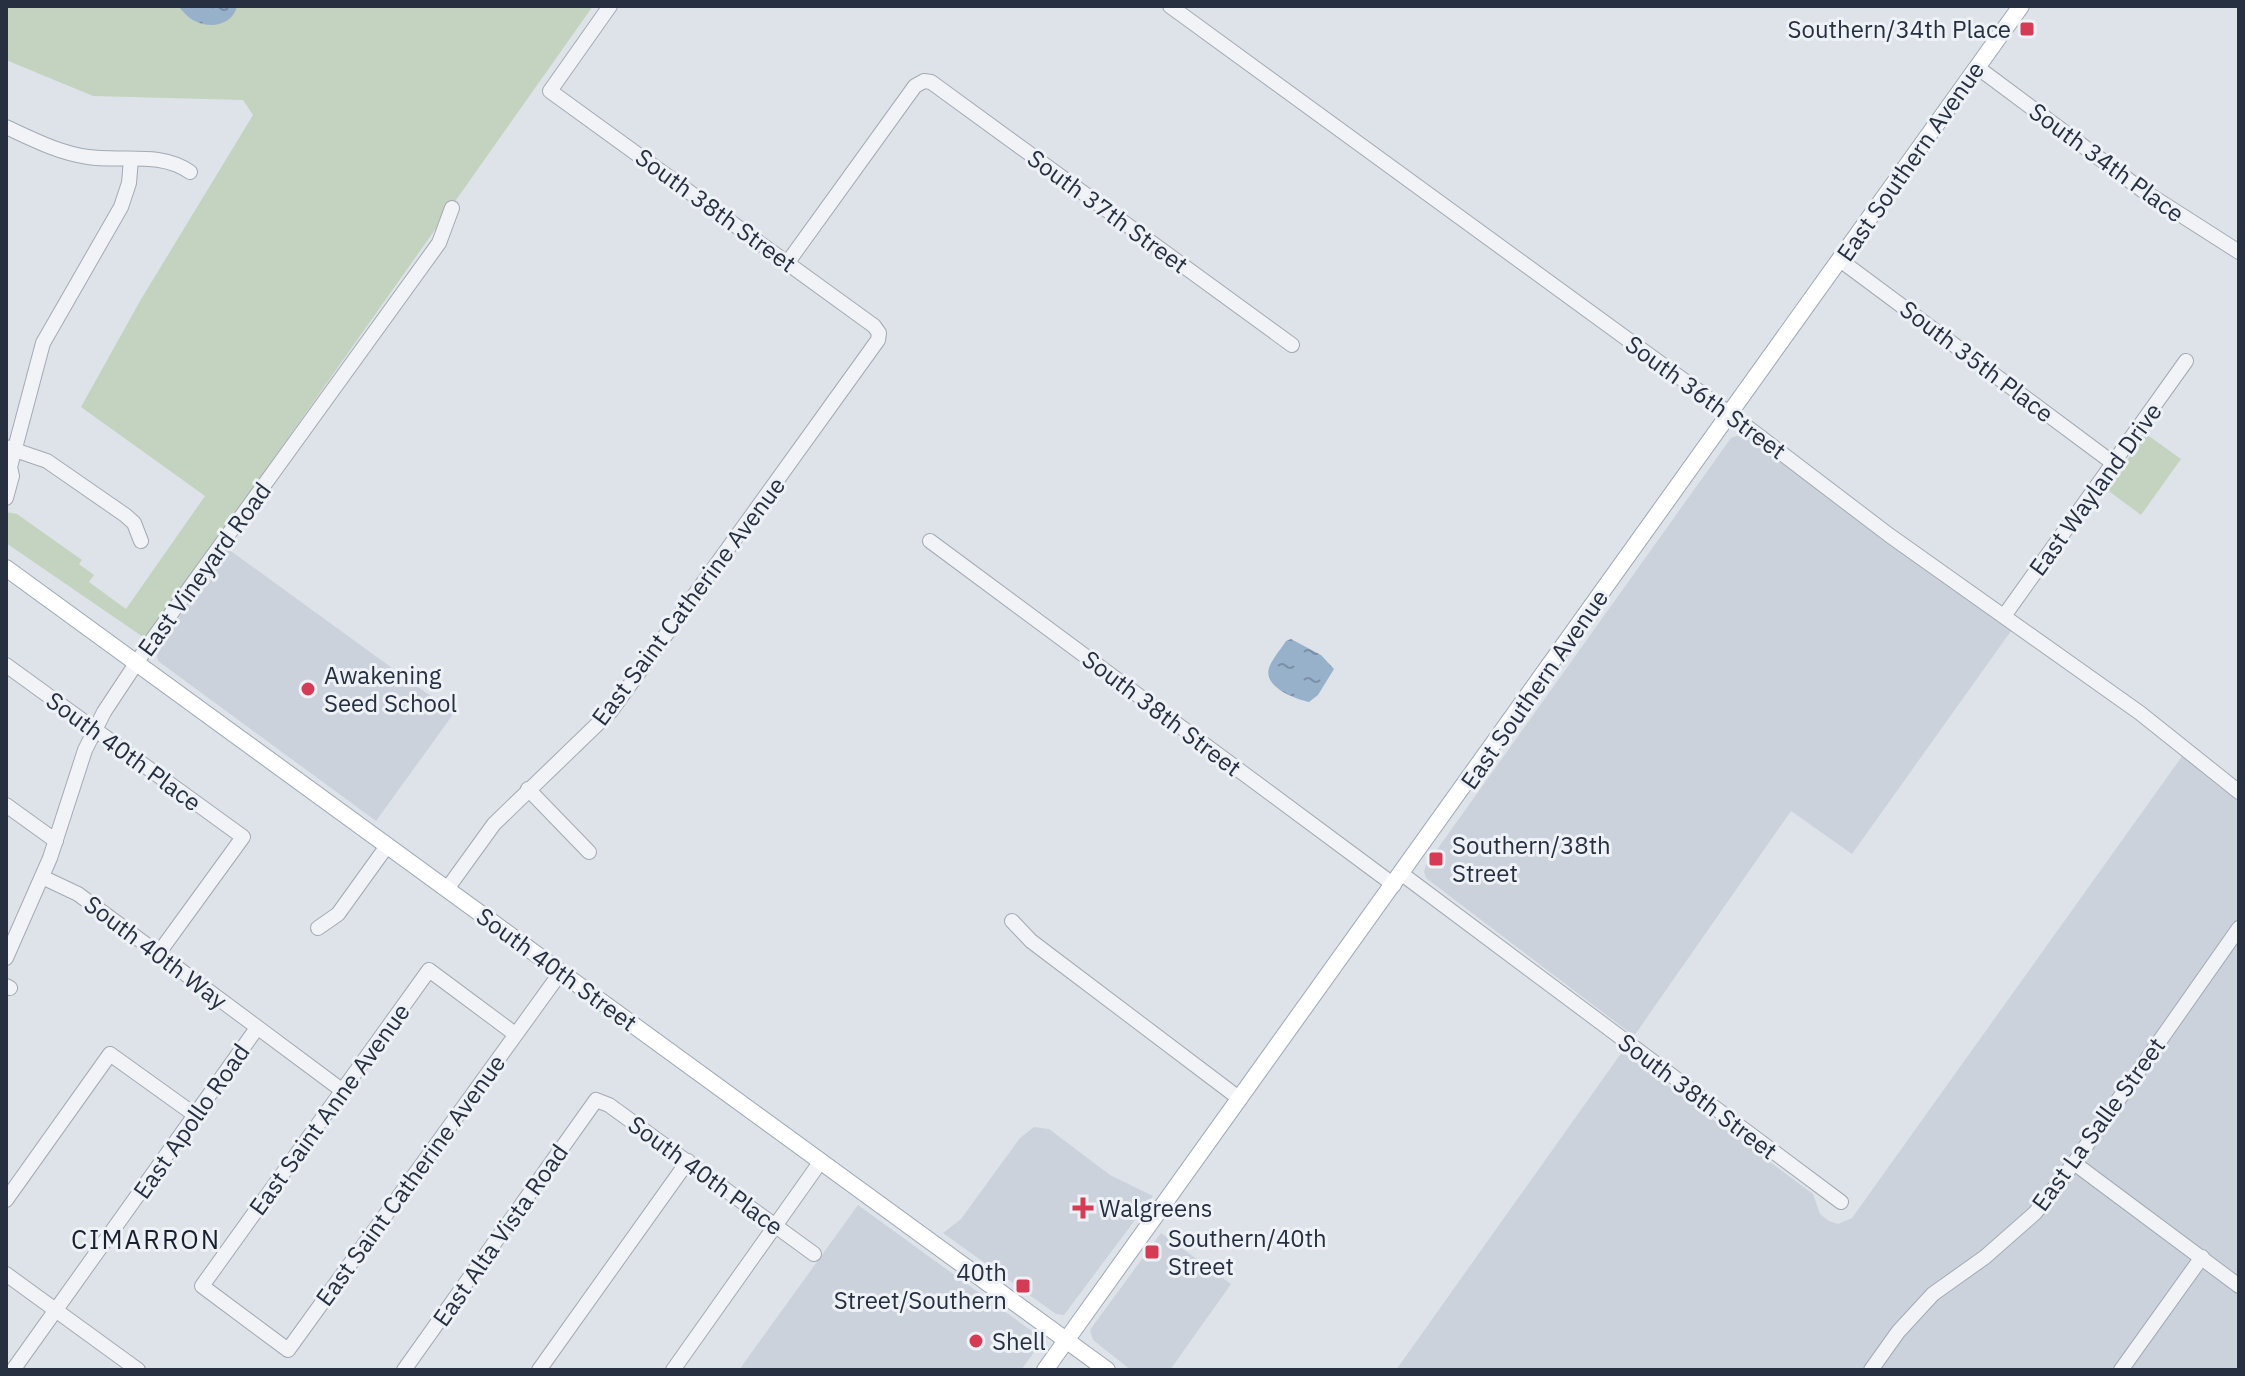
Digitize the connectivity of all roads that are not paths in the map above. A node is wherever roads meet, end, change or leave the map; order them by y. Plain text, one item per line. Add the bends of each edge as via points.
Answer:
1 (610, 6) edge
2 (1170, 6) edge
3 (2021, 6) edge
4 (1977, 67) junction
5 (6, 127) edge
6 (131, 159) junction
7 (190, 172) dead end
8 (452, 208) dead end
9 (2239, 252) edge
10 (1840, 260) junction
11 (788, 262) junction
12 (879, 333) joint
13 (1292, 345) dead end
14 (2186, 361) dead end
15 (1730, 414) junction
16 (10, 449) edge
17 (2113, 463) junction
18 (8, 469) edge
19 (6, 498) edge
20 (141, 541) dead end
21 (930, 541) dead end
22 (6, 568) edge
23 (2004, 616) junction
24 (136, 663) junction
25 (6, 665) edge
26 (95, 729) junction
27 (528, 789) junction
28 (2239, 792) edge
29 (6, 805) edge
30 (56, 841) junction
31 (387, 846) junction
32 (589, 852) dead end
33 (42, 877) junction
34 (1398, 879) junction
35 (447, 889) junction
36 (1012, 921) dead end
37 (318, 928) dead end
38 (2239, 928) edge
39 (158, 954) junction
40 (6, 956) edge
41 (561, 972) junction
42 (257, 1028) junction
43 (515, 1034) junction
44 (343, 1091) junction
45 (1240, 1099) junction
46 (596, 1100) joint
47 (195, 1115) junction
48 (688, 1161) junction
49 (821, 1161) junction
50 (2074, 1163) junction
51 (6, 1200) edge
52 (1841, 1202) dead end
53 (775, 1226) junction
54 (814, 1254) dead end
55 (2202, 1257) junction
56 (6, 1274) edge
57 (202, 1286) joint
58 (2239, 1286) edge
59 (55, 1311) junction
60 (1067, 1340) junction
61 (13, 1370) edge
62 (138, 1370) edge
63 (404, 1370) edge
64 (539, 1370) edge
65 (673, 1370) edge
66 (1045, 1370) edge
67 (1107, 1370) edge
68 (1871, 1370) edge
69 (2121, 1370) edge

1 - 11 street, South 38th Street via 550,91
2 - 15 street, South 36th Street
3 - 4 main road, East Southern Avenue
4 - 9 street, South 34th Place via 2142,190
4 - 10 main road, East Southern Avenue
5 - 6 street via 79,155
6 - 7 street via 165,160
6 - 16 street via 121,207 43,343
8 - 24 street, East Vineyard Road via 439,243
10 - 15 main road, East Southern Avenue
10 - 17 street, South 35th Place
11 - 12 street, South 38th Street
11 - 13 street, South 37th Street via 915,86 931,82
12 - 27 street, East Saint Catherine Avenue via 611,711
14 - 17 street, East Wayland Drive
15 - 23 street, South 36th Street
15 - 34 main road, East Southern Avenue
16 - 18 street
16 - 20 street via 47,461 70,476 134,523
17 - 23 street, East Wayland Drive
18 - 19 street via 12,476
21 - 34 street, South 38th Street
22 - 24 main road, South 40th Street
23 - 28 street, South 36th Street
24 - 26 street, East Vineyard Road
24 - 31 main road, South 40th Street
25 - 26 street, South 40th Place
26 - 30 street, East Vineyard Road
26 - 39 street, South 40th Place via 243,837
27 - 32 street
27 - 35 street, East Saint Catherine Avenue via 494,824
29 - 30 street
30 - 33 street, East Vineyard Road
31 - 35 main road, South 40th Street
31 - 37 street via 338,914
33 - 39 street, South 40th Way via 78,894
33 - 40 street, East Vineyard Road
34 - 45 main road, East Southern Avenue
34 - 52 street, South 38th Street
35 - 41 main road, South 40th Street
36 - 45 street via 1031,941
38 - 50 street, East La Salle Street
39 - 42 street, South 40th Way
41 - 43 street, East Saint Catherine Avenue
41 - 49 main road, South 40th Street
42 - 44 street, South 40th Way
42 - 47 street, East Apollo Road
43 - 44 street, East Saint Anne Avenue via 429,970
43 - 57 street, East Saint Catherine Avenue via 288,1350
44 - 57 street, East Saint Anne Avenue
45 - 60 main road, East Southern Avenue
46 - 48 street, South 40th Place
46 - 63 street, East Alta Vista Road
47 - 51 street via 110,1054
47 - 59 street, East Apollo Road
48 - 53 street, South 40th Place
48 - 64 street
49 - 53 street
49 - 60 main road, South 40th Street
50 - 55 street
50 - 68 street, East La Salle Street via 2035,1213 1933,1294
53 - 54 street, South 40th Place
53 - 65 street
55 - 58 street
55 - 69 street
56 - 59 street
59 - 61 street, East Apollo Road
59 - 62 street
60 - 66 main road, East Southern Avenue
60 - 67 main road, South 40th Street

